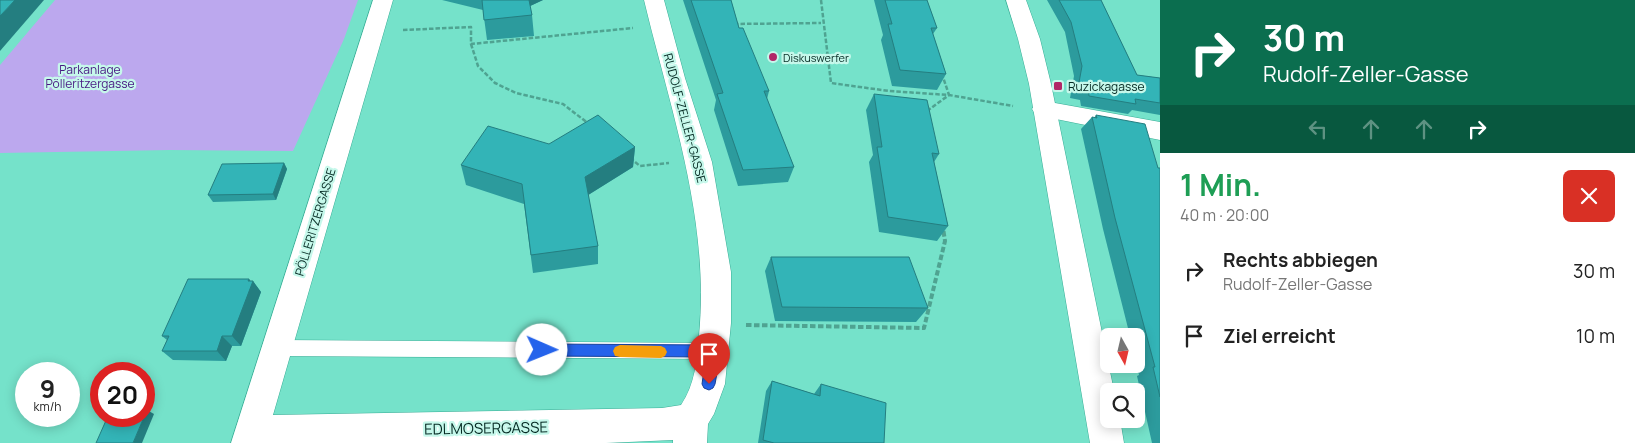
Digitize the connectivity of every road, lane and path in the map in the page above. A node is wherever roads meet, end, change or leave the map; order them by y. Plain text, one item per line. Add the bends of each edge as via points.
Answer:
1 (383, 0) edge
2 (821, 0) edge
3 (1016, 0) edge
4 (657, 13) edge
5 (821, 23) junction
6 (726, 24) edge
7 (373, 31) junction
8 (471, 44) junction
9 (943, 76) edge
10 (949, 95) junction
11 (1013, 106) dead end
12 (1044, 109) junction
13 (926, 120) edge
14 (595, 129) edge
15 (1160, 131) edge
16 (625, 154) edge
17 (699, 162) junction
18 (942, 222) edge
19 (716, 324) junction
20 (277, 348) junction
21 (714, 351) junction
22 (691, 431) edge
23 (249, 438) edge
24 (1107, 443) edge

1 - 7 street, PÖLLERITZERGASSE
2 - 5 path
3 - 12 street via 1029,39
4 - 8 path
4 - 17 street, RUDOLF-ZELLER-GASSE
5 - 6 path
5 - 10 path via 831,83
7 - 8 path via 471,27
7 - 20 street, PÖLLERITZERGASSE
8 - 14 path via 478,66 495,83 516,93 562,104
9 - 10 path
10 - 11 path
10 - 13 path via 927,111
12 - 15 street
12 - 24 street
16 - 17 path via 640,166
17 - 19 street, RUDOLF-ZELLER-GASSE via 716,272
18 - 19 path via 945,241 924,328
19 - 21 street, RUDOLF-ZELLER-GASSE
20 - 21 lane
20 - 23 street, PÖLLERITZERGASSE
21 - 22 street, RUDOLF-ZELLER-GASSE via 709,384
22 - 23 street, EDLMOSERGASSE via 662,425

